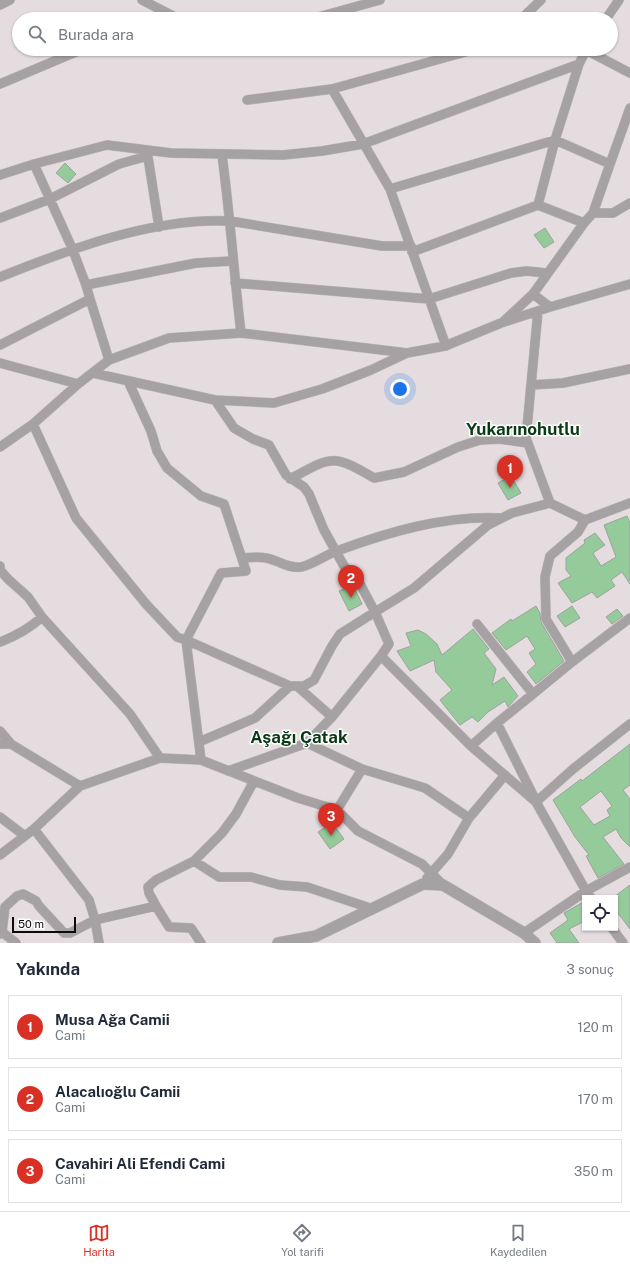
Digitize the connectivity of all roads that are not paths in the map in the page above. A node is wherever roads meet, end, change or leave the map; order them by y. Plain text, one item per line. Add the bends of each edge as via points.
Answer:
1 (10, 0) edge
2 (142, 0) edge
3 (380, 0) edge
4 (541, 0) edge
5 (619, 0) edge
6 (0, 5) edge
7 (165, 12) edge
8 (337, 12) edge
9 (528, 12) edge
10 (611, 12) edge
11 (66, 56) edge
12 (451, 56) edge
13 (583, 56) edge
14 (598, 56) edge
15 (579, 64) junction
16 (630, 74) edge
17 (0, 84) edge
18 (332, 89) junction
19 (247, 100) dead end
20 (630, 108) edge
21 (555, 140) junction
22 (363, 144) junction
23 (147, 153) junction
24 (222, 155) junction
25 (34, 164) junction
26 (610, 164) junction
27 (0, 175) edge
28 (390, 189) junction
29 (50, 199) junction
30 (630, 203) edge
31 (538, 205) junction
32 (593, 213) junction
33 (0, 218) edge
34 (230, 221) junction
35 (584, 223) junction
36 (158, 227) junction
37 (72, 248) junction
38 (412, 249) junction
39 (232, 261) junction
40 (546, 273) junction
41 (0, 277) edge
42 (235, 283) junction
43 (630, 284) edge
44 (86, 285) junction
45 (533, 294) junction
46 (90, 299) junction
47 (429, 299) junction
48 (550, 307) junction
49 (538, 311) junction
50 (502, 324) junction
51 (241, 333) junction
52 (0, 345) edge
53 (446, 346) junction
54 (407, 353) junction
55 (109, 360) junction
56 (0, 363) edge
57 (630, 369) edge
58 (93, 373) junction
59 (128, 381) junction
60 (78, 384) junction
61 (531, 385) junction
62 (215, 400) junction
63 (33, 424) junction
64 (528, 443) junction
65 (0, 448) edge
66 (290, 479) junction
67 (550, 503) junction
68 (630, 503) edge
69 (502, 519) junction
70 (585, 520) junction
71 (336, 551) junction
72 (242, 558) junction
73 (0, 566) edge
74 (375, 612) junction
75 (42, 617) junction
76 (630, 618) edge
77 (477, 624) dead end
78 (186, 640) junction
79 (0, 642) edge
80 (381, 656) junction
81 (572, 662) junction
82 (294, 686) junction
83 (533, 694) junction
84 (332, 717) junction
85 (497, 723) junction
86 (630, 724) edge
87 (0, 730) edge
88 (199, 742) junction
89 (307, 743) junction
90 (0, 744) edge
91 (11, 744) junction
92 (471, 746) junction
93 (160, 758) junction
94 (201, 760) junction
95 (362, 769) junction
96 (228, 771) junction
97 (505, 775) junction
98 (254, 781) junction
99 (80, 786) junction
100 (536, 802) junction
101 (337, 810) junction
102 (0, 817) edge
103 (469, 818) junction
104 (34, 829) junction
105 (25, 836) junction
106 (0, 855) edge
107 (194, 861) junction
108 (630, 867) edge
109 (430, 873) junction
110 (423, 884) junction
111 (443, 885) junction
112 (588, 894) edge
113 (156, 906) junction
114 (373, 909) junction
115 (95, 920) junction
116 (614, 931) edge
117 (1, 933) edge
118 (524, 933) junction
119 (295, 942) edge
120 (16, 943) edge
121 (99, 943) edge
122 (201, 943) edge
123 (278, 943) edge
124 (535, 943) edge
125 (623, 943) edge

1 - 6 street
2 - 7 street
3 - 8 street
4 - 9 street
5 - 10 street
11 - 17 street
12 - 18 street
13 - 15 street
14 - 16 street
15 - 21 street
15 - 22 street
18 - 19 street
18 - 22 street
20 - 26 street
21 - 26 street
21 - 28 street
21 - 31 street
22 - 24 street via 283,155
22 - 28 street
23 - 24 street
23 - 25 street via 107,145
23 - 29 street
23 - 36 street
24 - 34 street
25 - 27 street
25 - 29 street
26 - 32 street
28 - 38 street
29 - 33 street
29 - 37 street
30 - 32 street via 613,213
31 - 35 street
31 - 38 street
32 - 35 street
34 - 36 street via 208,220
34 - 38 street
34 - 39 street
35 - 40 street
36 - 37 street
37 - 41 street
37 - 44 street
38 - 47 street
39 - 42 street
39 - 44 street via 196,263
40 - 45 street
40 - 47 street via 511,273
42 - 47 street
42 - 51 street
43 - 48 street
44 - 46 street
45 - 48 street
45 - 50 street
46 - 52 street
46 - 55 street
47 - 53 street
48 - 49 street
49 - 50 street
49 - 61 street
50 - 53 street
51 - 54 street
51 - 55 street via 169,338
53 - 54 street
54 - 62 street via 329,386 274,402
55 - 58 street
56 - 60 street
57 - 61 street via 563,383
58 - 59 street
58 - 60 street
59 - 62 street
59 - 72 street via 151,431 157,451 167,468 201,496 224,504
60 - 63 street
61 - 64 street via 526,438
62 - 66 street via 234,428 269,445
63 - 65 street
63 - 78 street via 76,518 146,604 177,637
64 - 66 street via 499,439 480,440 458,447 404,472 374,478 352,465 333,460 317,464
64 - 67 street
66 - 71 street via 309,494
67 - 69 street via 512,513
67 - 70 street
68 - 70 street
69 - 71 street via 477,517 444,522 396,532
69 - 74 street via 488,525 414,588
70 - 81 street via 578,532 550,556 546,577 546,619
71 - 72 street via 301,567 292,567 265,558
71 - 74 street via 344,566 359,582
72 - 78 street via 246,571 221,573
73 - 75 street via 0,570 8,579 28,596
74 - 80 street via 389,644
74 - 82 street via 340,634 314,680 304,686
75 - 79 street via 18,636
75 - 93 street via 130,714
76 - 81 street
77 - 83 street
78 - 82 street
78 - 88 street
80 - 84 street
80 - 92 street
81 - 83 street
82 - 84 street
82 - 88 street via 255,718
83 - 85 street
84 - 89 street
85 - 92 street
85 - 100 street
86 - 100 street
87 - 91 street
88 - 94 street
89 - 95 street
89 - 96 street
90 - 91 street
91 - 99 street
92 - 97 street
93 - 94 street
93 - 99 street
94 - 96 street
95 - 101 street
95 - 103 street via 424,788
96 - 98 street
97 - 100 street
97 - 103 street
98 - 101 street
98 - 107 street via 222,833
99 - 104 street
100 - 112 street
101 - 109 street via 358,831 422,864
102 - 105 street
103 - 109 street via 448,854
104 - 105 street
104 - 115 street via 89,900
105 - 106 street
107 - 113 street via 156,880 148,887
107 - 114 street via 219,877 251,877 280,885 307,887
108 - 112 street
109 - 110 street
109 - 111 street
110 - 111 street
110 - 114 street
111 - 118 street
112 - 118 street
113 - 115 street
113 - 122 street via 169,927 190,928
114 - 119 street via 316,936
115 - 117 street via 70,933 64,933 36,901 24,894 17,896 5,907
115 - 121 street
116 - 125 street
117 - 120 street
118 - 124 street
119 - 123 street

